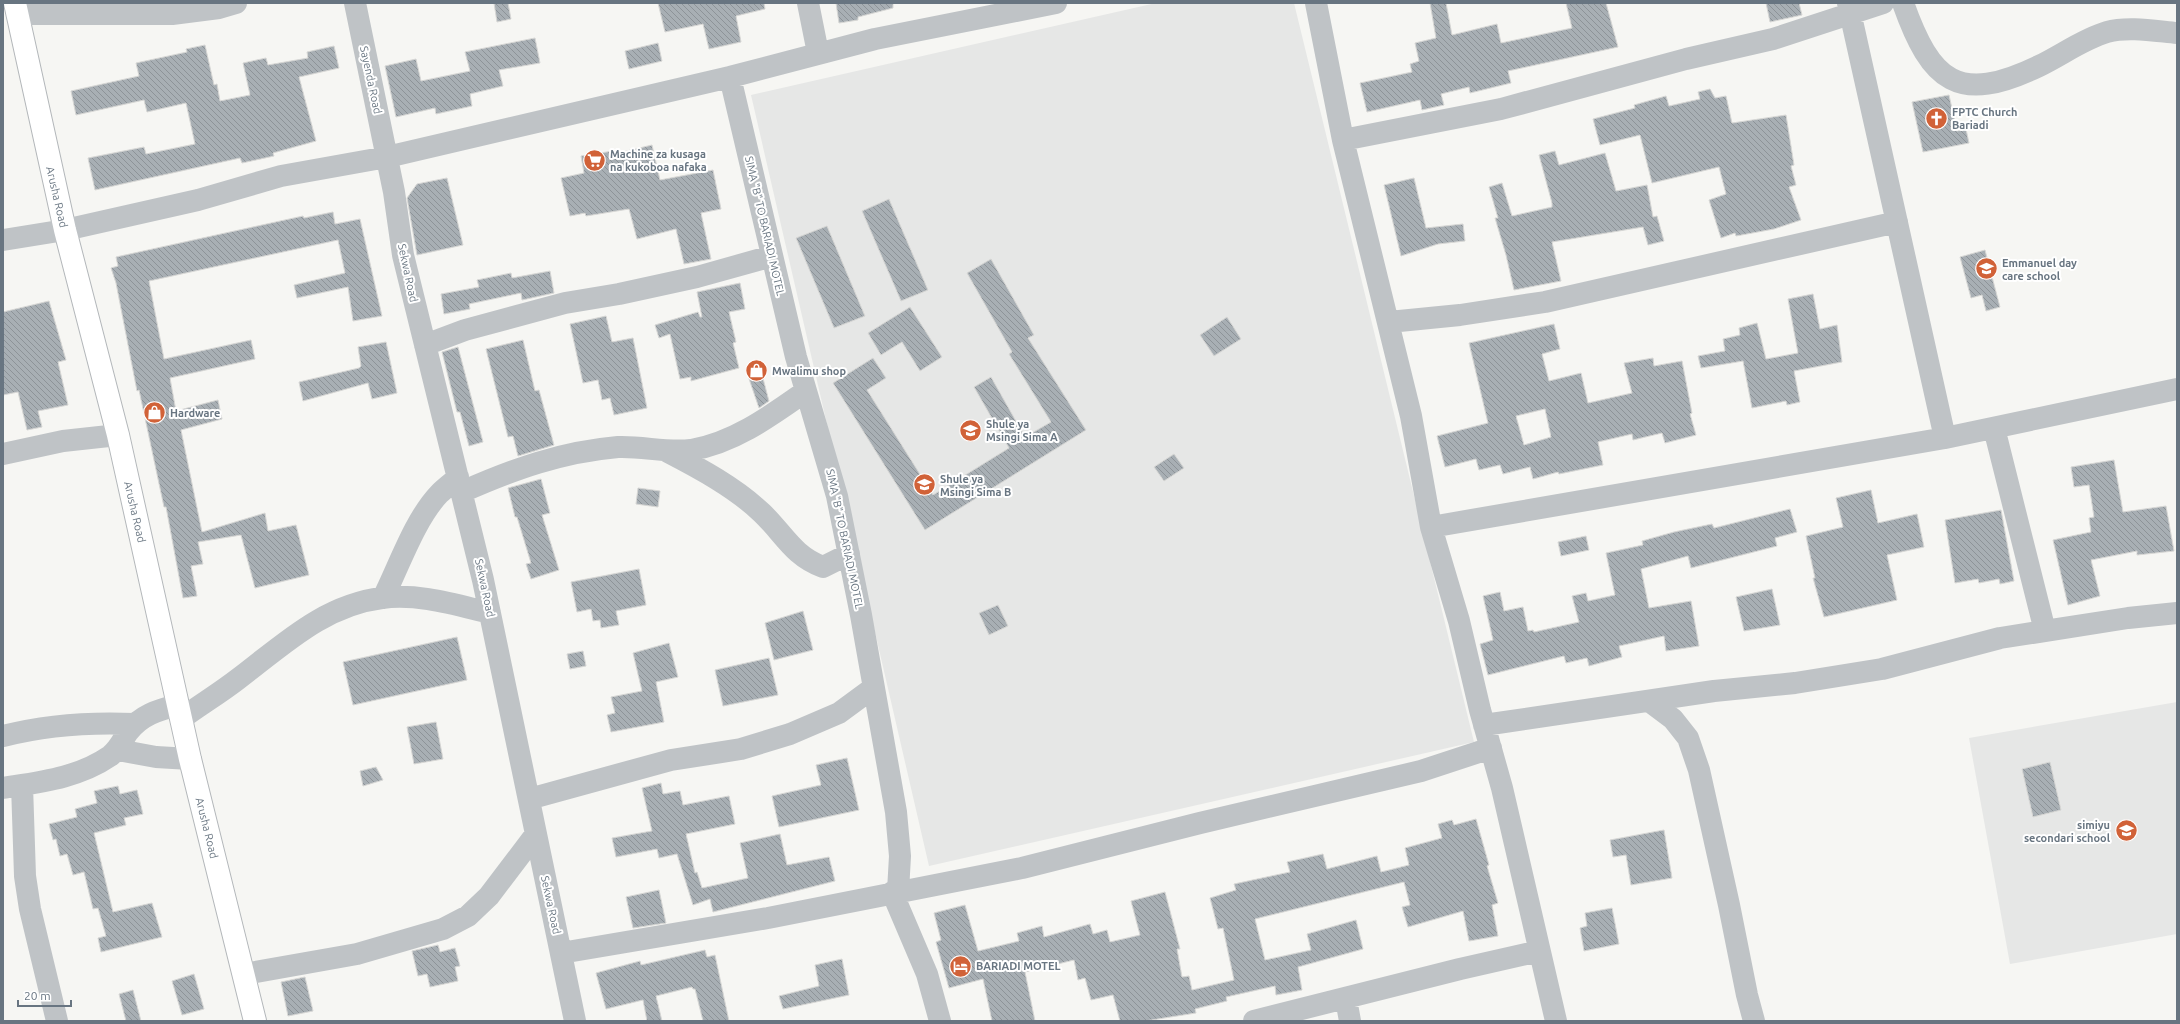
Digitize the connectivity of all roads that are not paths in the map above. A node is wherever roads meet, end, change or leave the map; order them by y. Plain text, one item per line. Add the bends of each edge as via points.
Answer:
1 (236, 3) edge
2 (355, 3) edge
3 (808, 3) edge
4 (1056, 3) edge
5 (1316, 3) edge
6 (1883, 3) edge
7 (1903, 3) edge
8 (1849, 8) edge
9 (16, 9) edge
10 (2177, 33) edge
11 (818, 53) junction
12 (730, 77) junction
13 (1343, 140) junction
14 (387, 157) junction
15 (1897, 222) junction
16 (65, 230) junction
17 (3, 240) edge
18 (772, 256) junction
19 (1389, 322) junction
20 (425, 344) junction
21 (2177, 389) edge
22 (806, 391) junction
23 (1994, 428) junction
24 (118, 435) junction
25 (1945, 438) junction
26 (666, 451) junction
27 (3, 454) edge
28 (460, 485) junction
29 (1431, 527) junction
30 (849, 554) junction
31 (383, 598) junction
32 (490, 613) junction
33 (2177, 613) edge
34 (2045, 631) junction
35 (873, 688) junction
36 (1649, 701) junction
37 (179, 712) junction
38 (135, 724) junction
39 (1484, 725) junction
40 (3, 736) edge
41 (1491, 748) junction
42 (118, 750) junction
43 (190, 759) junction
44 (12, 787) edge
45 (529, 799) junction
46 (536, 834) junction
47 (895, 891) junction
48 (1539, 951) junction
49 (561, 953) junction
50 (244, 974) junction
51 (1346, 999) junction
52 (57, 1021) edge
53 (255, 1021) edge
54 (576, 1021) edge
55 (940, 1021) edge
56 (1254, 1021) edge
57 (1350, 1021) edge
58 (1556, 1021) edge
59 (1754, 1021) edge

1 - 9 street via 219,8 172,14
2 - 14 street, Sayenda Road
3 - 11 street
4 - 11 street
5 - 13 street
6 - 8 street
7 - 10 street via 1914,35 1928,60 1951,81 1974,86 1999,82 2039,66 2070,48 2108,32 2135,30
8 - 13 street via 1773,39 1656,66 1501,109
8 - 15 street
9 - 16 main road, Arusha Road
11 - 12 street
12 - 14 street
12 - 18 street, SIMA "B" TO BARIADI MOTEL
13 - 19 street
14 - 16 street via 281,176 198,200
14 - 20 street, Sekwa Road via 403,255
15 - 19 street via 1545,302 1460,315
15 - 25 street
16 - 17 street
16 - 24 main road, Arusha Road
18 - 20 street via 697,277 565,303 465,330
18 - 22 street, SIMA "B" TO BARIADI MOTEL
19 - 29 street via 1411,416
20 - 28 street, Sekwa Road
21 - 23 street
22 - 26 street via 772,416 741,432 691,450
22 - 30 street, SIMA "B" TO BARIADI MOTEL via 837,496
23 - 25 street
23 - 34 street
24 - 27 street via 63,441
24 - 37 main road, Arusha Road
25 - 29 street
26 - 28 street via 643,446 585,451 539,461
26 - 30 street via 696,466 762,512 808,562 823,567
28 - 31 street via 439,494 428,509 412,536
28 - 32 street, Sekwa Road
29 - 39 street via 1459,621
30 - 35 street, SIMA "B" TO BARIADI MOTEL
31 - 32 street via 410,597
31 - 37 street via 348,605 320,618
32 - 45 street, Sekwa Road
33 - 34 street
34 - 36 street via 2000,638 1882,669 1795,683
35 - 45 street via 839,713 790,734 741,750 671,760
35 - 47 street, SIMA "B" TO BARIADI MOTEL via 896,812 900,856
36 - 39 street
36 - 59 street via 1673,719 1688,738 1699,770 1746,995
37 - 38 street via 153,711
37 - 43 main road, Arusha Road
38 - 40 street via 65,726
38 - 42 street
39 - 41 street
41 - 47 street via 1422,771 1200,822 1029,866
41 - 48 street
42 - 43 street via 156,757
42 - 44 street via 89,768 61,779
43 - 50 main road, Arusha Road
44 - 52 street via 29,902
45 - 46 street, Sekwa Road
46 - 49 street, Sekwa Road
46 - 50 street via 489,896 468,916 443,929 357,954
47 - 49 street via 768,918
47 - 55 street via 927,974
48 - 51 street
48 - 58 street
49 - 54 street, Sekwa Road
50 - 53 main road, Arusha Road
51 - 56 street
51 - 57 street

